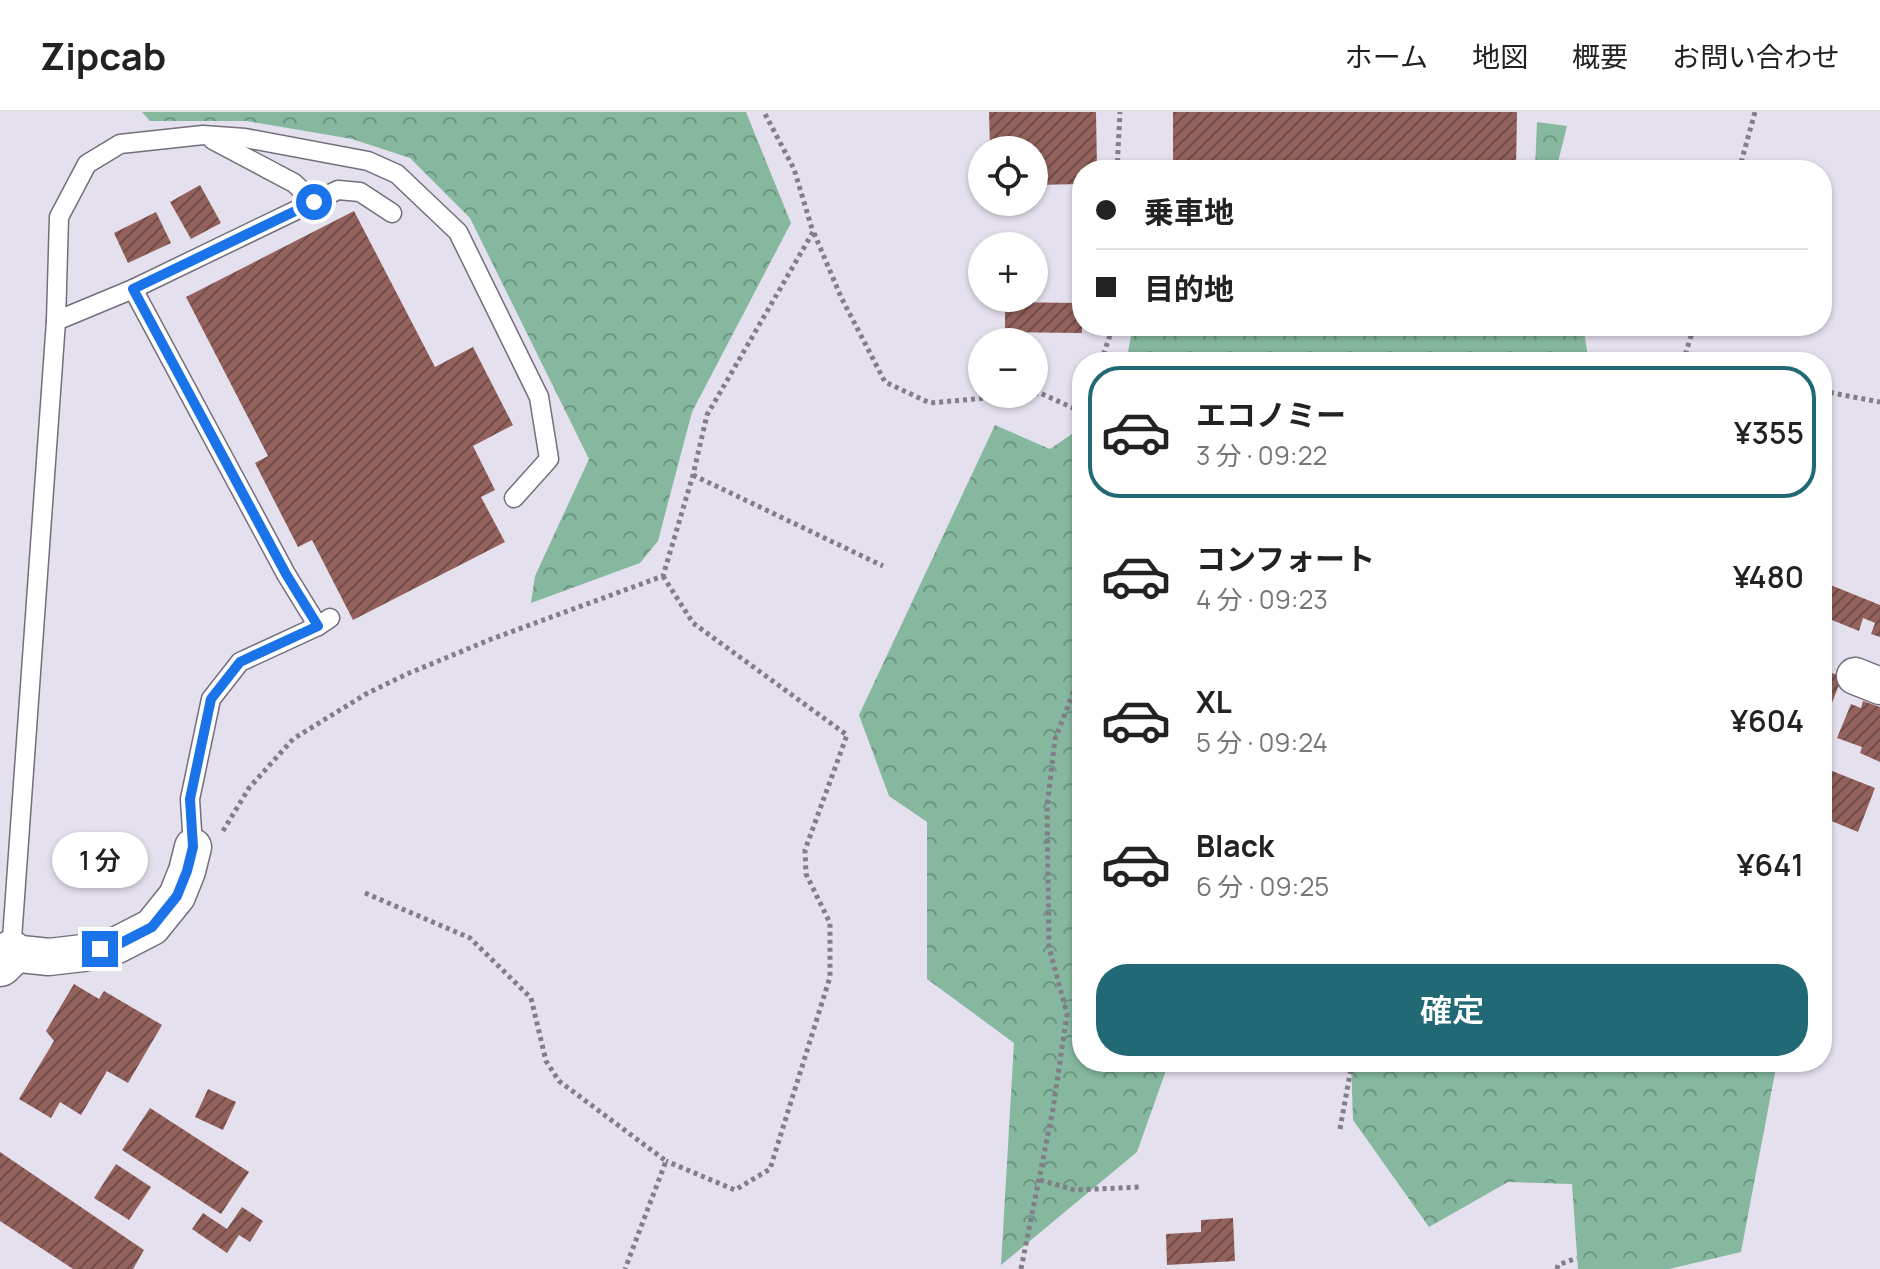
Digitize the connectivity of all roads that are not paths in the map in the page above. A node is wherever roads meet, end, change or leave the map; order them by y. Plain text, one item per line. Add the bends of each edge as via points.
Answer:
1 (203, 135) junction
2 (314, 202) junction
3 (392, 213) dead end
4 (133, 289) junction
5 (56, 321) junction
6 (514, 498) dead end
7 (207, 843) joint
8 (6, 958) edge

1 - 2 lane via 294,183
1 - 5 lane via 120,144 87,164 59,217
1 - 6 lane via 368,161 397,174 458,232 539,397 549,459
2 - 3 lane via 338,190 360,192
2 - 4 lane
4 - 5 lane
4 - 7 lane via 286,574 324,622 240,662 211,699 190,799
5 - 8 lane
7 - 8 street via 152,927 117,945 83,953

